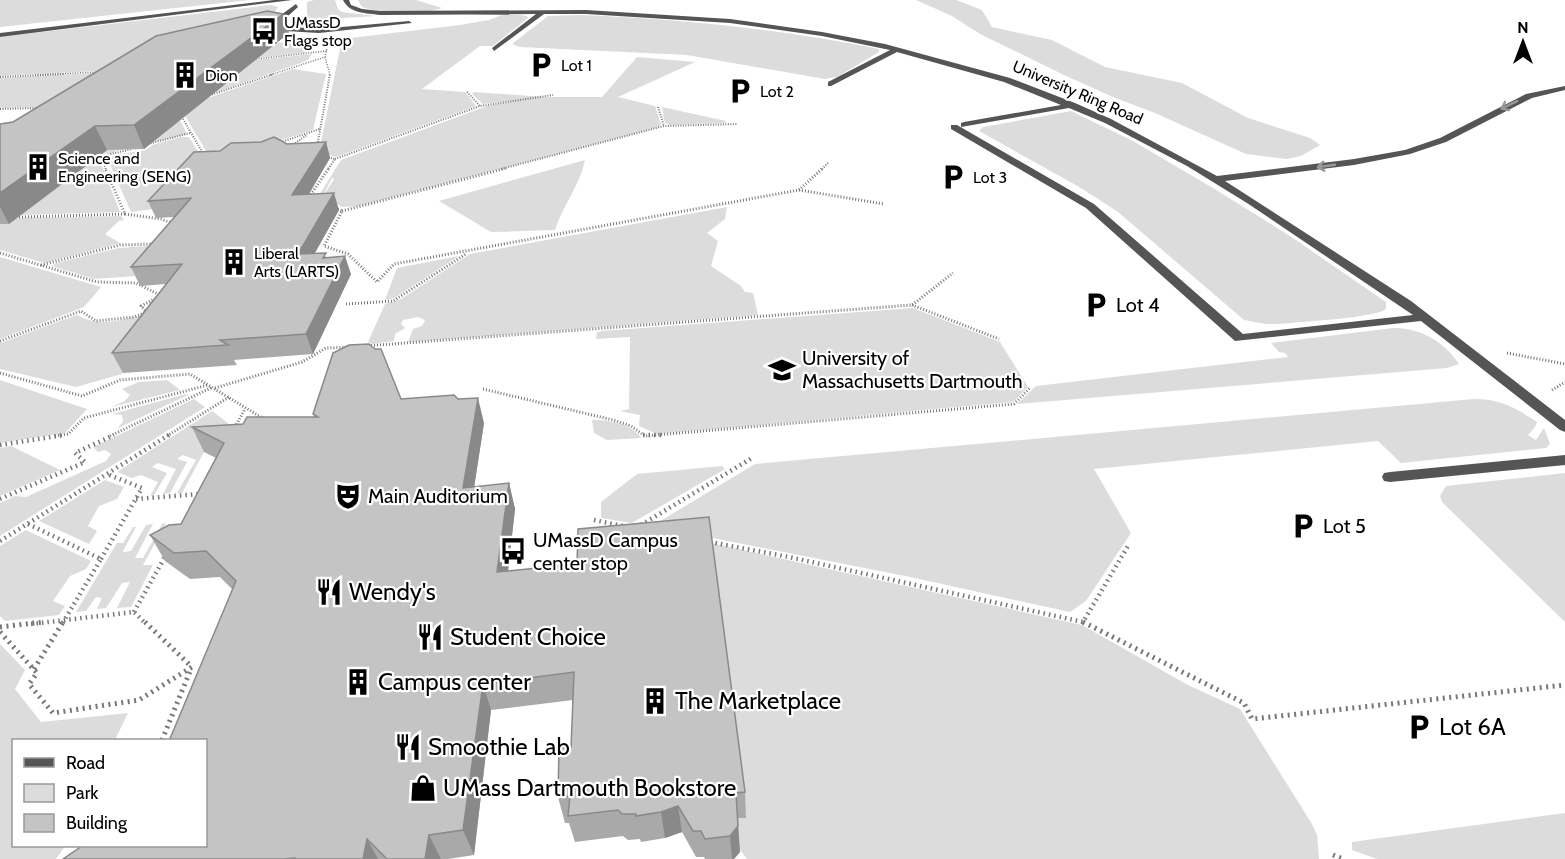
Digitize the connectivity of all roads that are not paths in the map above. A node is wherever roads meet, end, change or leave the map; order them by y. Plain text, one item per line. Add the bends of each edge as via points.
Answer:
1 (289, 0) edge
2 (346, 0) edge
3 (296, 3) edge
4 (494, 12) junction
5 (543, 12) junction
6 (295, 15) dead end
7 (408, 18) junction
8 (354, 20) dead end
9 (458, 21) dead end
10 (304, 22) dead end
11 (322, 22) dead end
12 (415, 23) dead end
13 (0, 34) edge
14 (495, 49) dead end
15 (897, 49) junction
16 (831, 84) dead end
17 (1565, 88) edge
18 (1072, 105) junction
19 (1216, 179) junction
20 (1425, 317) junction
21 (1565, 427) edge
22 (1565, 460) edge
23 (1390, 477) dead end

1 - 13 street
2 - 7 street, University Ring Road via 357,10
3 - 6 street
3 - 7 street via 274,26 306,31
4 - 5 street, University Ring Road
4 - 7 street, University Ring Road
4 - 9 street via 480,19
5 - 14 street
5 - 15 street, University Ring Road via 730,21
7 - 8 street, University Ring Road
7 - 12 street
10 - 11 street
15 - 16 street
15 - 18 street, University Ring Road via 987,74
17 -> 19 street via 1529,96 1443,140 1407,152
18 - 19 street, University Ring Road
18 - 20 street via 959,126 1090,206 1240,338
19 - 20 street, University Ring Road
20 - 21 street, University Ring Road
22 - 23 street

